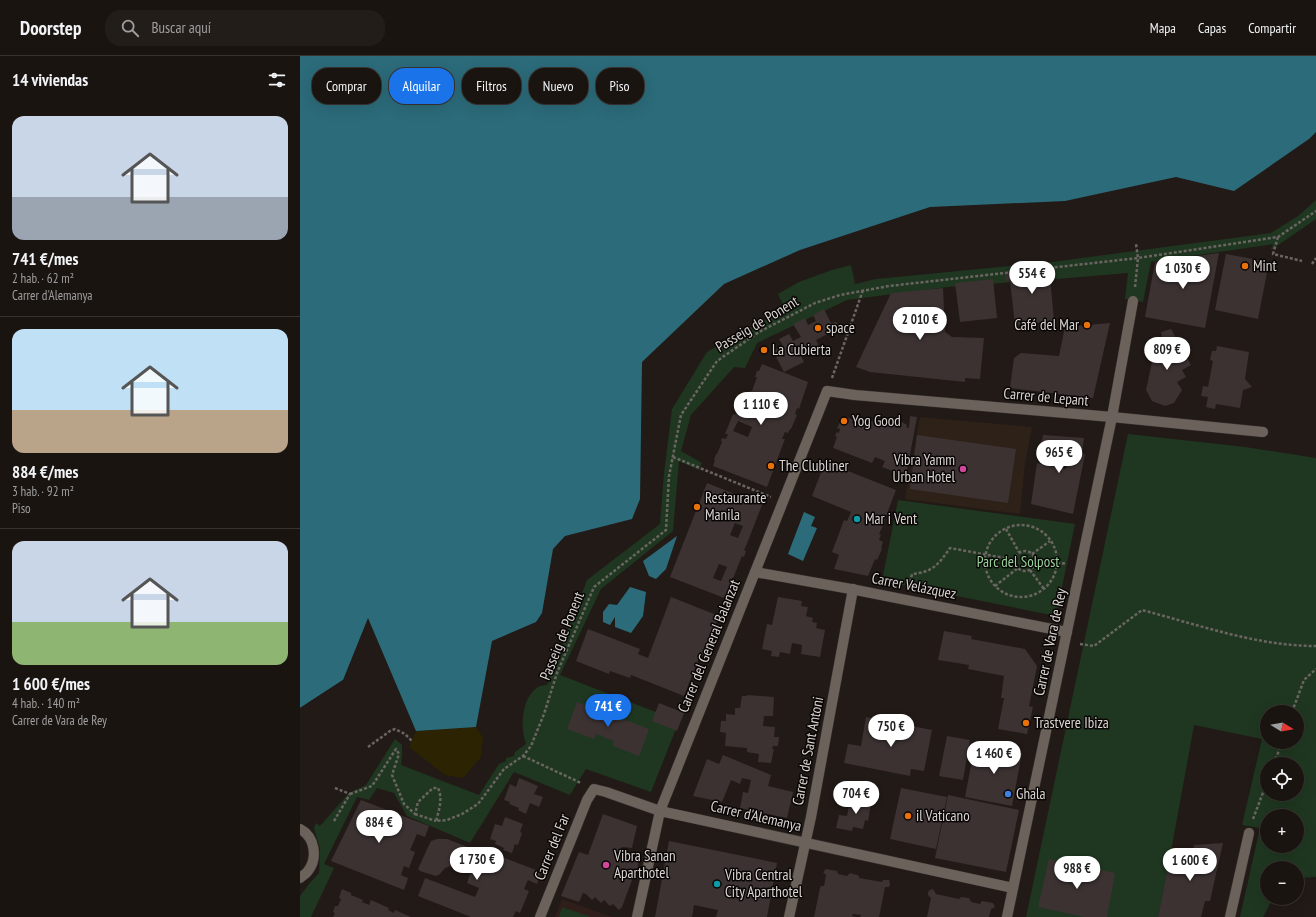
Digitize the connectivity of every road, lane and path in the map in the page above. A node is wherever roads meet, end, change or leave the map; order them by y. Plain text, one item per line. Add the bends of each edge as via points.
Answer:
1 (1316, 211) edge
2 (1278, 237) junction
3 (1136, 244) dead end
4 (1138, 258) junction
5 (1316, 258) edge
6 (1302, 261) dead end
7 (1312, 264) dead end
8 (863, 290) junction
9 (1133, 301) joint
10 (827, 391) junction
11 (1112, 417) junction
12 (1263, 432) dead end
13 (673, 457) junction
14 (783, 502) junction
15 (1006, 529) junction
16 (1050, 541) junction
17 (1019, 553) junction
18 (986, 554) junction
19 (1032, 554) junction
20 (1015, 560) junction
21 (1035, 563) junction
22 (1056, 567) junction
23 (1018, 568) junction
24 (1030, 570) junction
25 (755, 572) junction
26 (995, 586) junction
27 (853, 589) junction
28 (1044, 589) junction
29 (906, 600) junction
30 (1066, 637) junction
31 (1316, 646) edge
32 (1316, 669) edge
33 (1295, 705) edge
34 (412, 741) dead end
35 (368, 747) dead end
36 (523, 756) junction
37 (335, 788) dead end
38 (594, 789) junction
39 (350, 794) junction
40 (1260, 801) edge
41 (660, 811) junction
42 (415, 814) junction
43 (334, 821) dead end
44 (436, 821) junction
45 (300, 829) edge
46 (1249, 833) joint
47 (805, 843) junction
48 (300, 878) edge
49 (1014, 888) junction
50 (540, 917) edge
51 (637, 917) edge
52 (789, 917) edge
53 (1007, 917) edge
54 (1230, 917) edge

1 - 2 path, Passeig de Ponent
2 - 4 path, Passeig de Ponent
2 - 6 path via 1274,254
3 - 4 path
4 - 8 path, Passeig de Ponent
4 - 9 path
5 - 7 path
8 - 10 path
8 - 13 path, Passeig de Ponent via 815,303 759,332 717,361 681,415
9 - 11 street, Carrer de Vara de Rey
10 - 11 street, Carrer de Lepant
10 - 14 street, Carrer del General Balanzat
11 - 12 street, Carrer de Lepant
11 - 30 street, Carrer de Vara de Rey
13 - 14 path
13 - 36 path, Passeig de Ponent via 669,476 666,530 594,587 557,673 534,740
14 - 25 street, Carrer del General Balanzat
15 - 16 path via 1016,525 1027,525 1038,529 1048,536
15 - 17 path
15 - 18 path via 995,536
16 - 19 path
16 - 22 path via 1057,557
17 - 19 path via 1026,551
17 - 20 path
18 - 20 path
18 - 26 path via 986,570
18 - 29 path via 950,548 933,568 912,574
19 - 21 path
20 - 23 path
21 - 22 path
21 - 24 path
22 - 28 path via 1052,580
23 - 24 path via 1022,571
23 - 26 path
24 - 28 path
25 - 27 street, Carrer Velázquez
25 - 41 street, Carrer del General Balanzat
26 - 28 path via 1010,596 1022,597 1034,595
27 - 29 street, Carrer Velázquez
27 - 47 street, Carrer de Sant Antoni
29 - 30 street, Carrer Velázquez
30 - 31 path via 1094,646 1142,610 1249,639
30 - 49 street, Carrer de Vara de Rey
32 - 33 path via 1304,680
34 - 35 path via 395,729
36 - 38 path
36 - 44 path, Passeig de Ponent via 504,769 478,804 462,814
37 - 39 path
38 - 41 street, Carrer d'Alemanya
38 - 50 street, Carrer del Far via 587,800
39 - 42 path via 372,786 396,749 399,754 392,775 404,804
39 - 43 path
40 - 46 path
41 - 47 street, Carrer d'Alemanya
41 - 51 street, Carrer del General Balanzat
42 - 44 path
42 - 44 path via 418,802 432,788 438,788 440,807
45 - 48 street via 310,839 314,850 313,862
46 - 54 street
47 - 49 street, Carrer d'Alemanya
47 - 52 street, Carrer de Sant Antoni
49 - 53 street, Carrer de Vara de Rey

